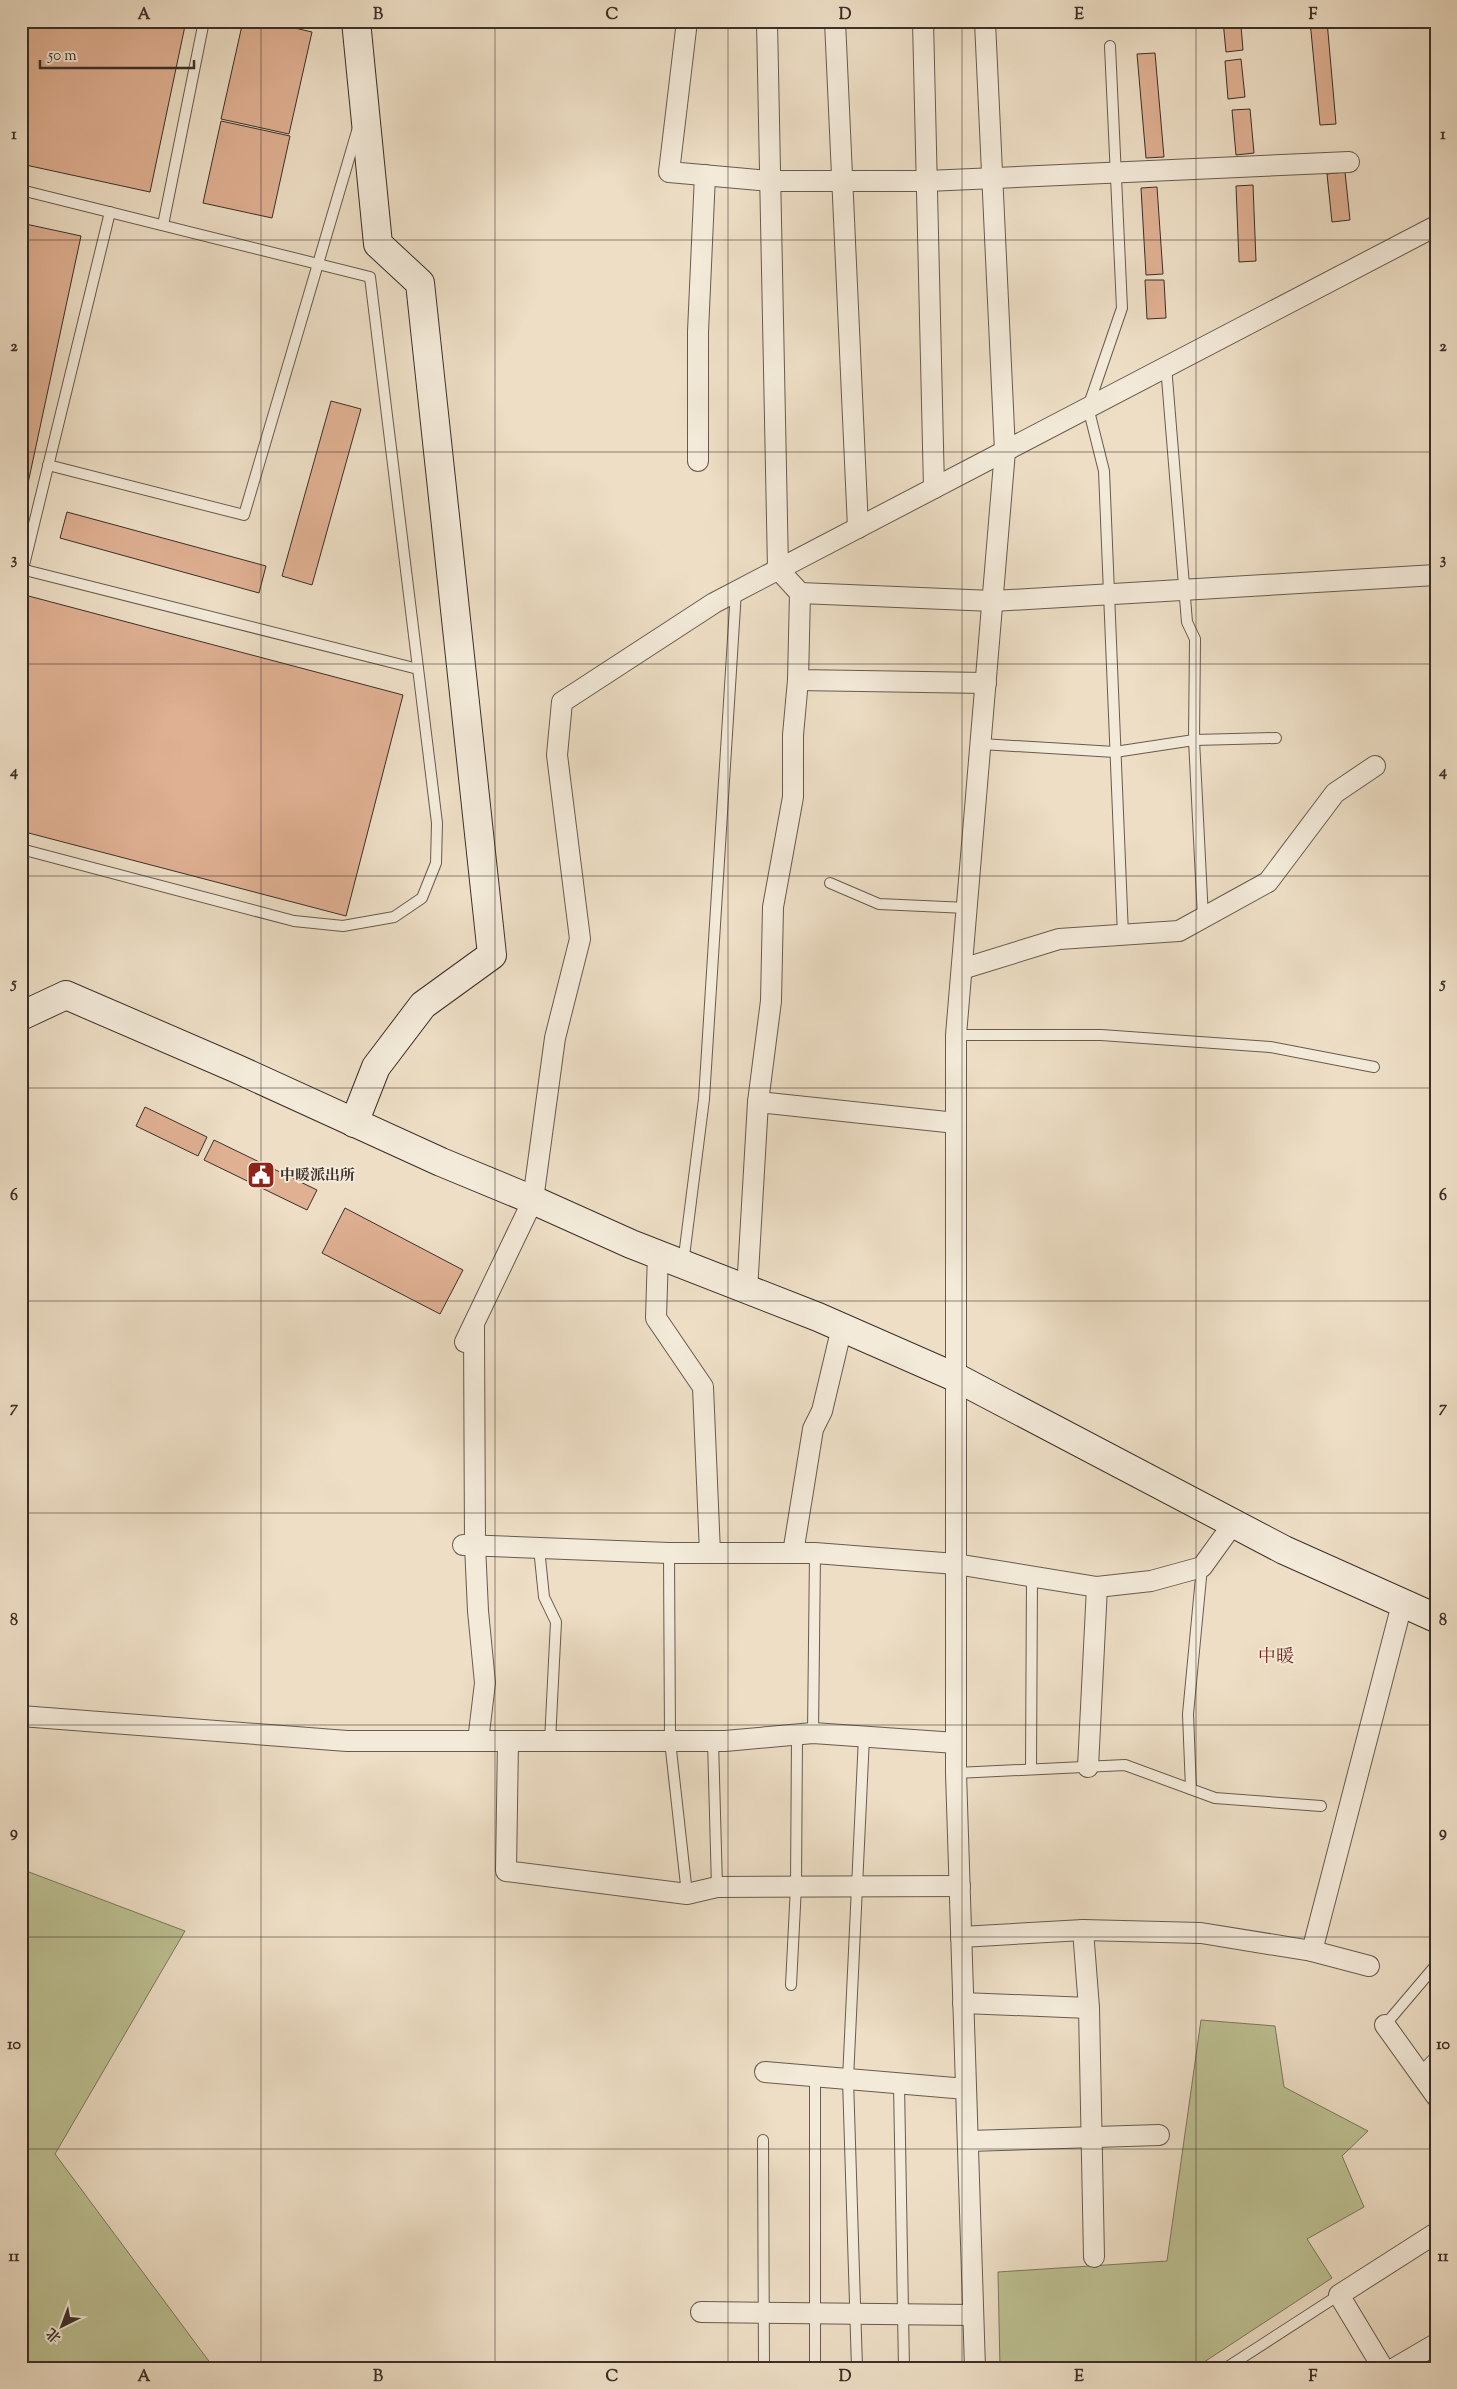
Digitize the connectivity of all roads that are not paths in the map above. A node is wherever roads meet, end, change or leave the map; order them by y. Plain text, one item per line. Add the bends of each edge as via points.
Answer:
1 (204, 21) edge
2 (356, 21) edge
3 (687, 21) edge
4 (767, 21) edge
5 (835, 21) edge
6 (923, 21) edge
7 (985, 21) edge
8 (1110, 46) dead end
9 (364, 107) junction
10 (1349, 162) dead end
11 (705, 175) junction
12 (992, 176) junction
13 (770, 181) junction
14 (842, 181) junction
15 (927, 181) junction
16 (21, 190) edge
17 (110, 212) junction
18 (163, 225) junction
19 (1436, 226) edge
20 (316, 263) junction
21 (1166, 366) junction
22 (1088, 407) junction
23 (1005, 451) junction
24 (698, 462) dead end
25 (48, 465) junction
26 (934, 488) junction
27 (858, 528) junction
28 (22, 569) edge
29 (778, 569) junction
30 (1436, 575) edge
31 (1186, 589) junction
32 (736, 591) junction
33 (800, 593) junction
34 (1110, 594) junction
35 (993, 602) junction
36 (418, 669) junction
37 (798, 680) junction
38 (986, 683) junction
39 (1276, 738) dead end
40 (1194, 740) junction
41 (981, 744) junction
42 (1115, 752) junction
43 (1375, 766) dead end
44 (21, 849) edge
45 (830, 882) dead end
46 (967, 908) junction
47 (1203, 918) junction
48 (1124, 935) junction
49 (962, 968) junction
50 (26, 1010) edge
51 (956, 1035) junction
52 (1374, 1067) dead end
53 (758, 1102) junction
54 (354, 1123) junction
55 (956, 1123) junction
56 (533, 1200) junction
57 (658, 1254) junction
58 (683, 1265) junction
59 (747, 1291) junction
60 (474, 1323) junction
61 (842, 1328) junction
62 (465, 1342) dead end
63 (957, 1378) junction
64 (1233, 1524) junction
65 (469, 1545) junction
66 (539, 1548) junction
67 (669, 1553) junction
68 (710, 1553) junction
69 (793, 1553) junction
70 (814, 1553) junction
71 (956, 1564) junction
72 (1202, 1567) junction
73 (1032, 1576) junction
74 (1097, 1587) junction
75 (1402, 1604) junction
76 (1436, 1618) edge
77 (21, 1716) edge
78 (805, 1734) junction
79 (864, 1737) junction
80 (478, 1741) junction
81 (508, 1741) junction
82 (550, 1741) junction
83 (670, 1741) junction
84 (713, 1741) junction
85 (956, 1743) junction
86 (1088, 1767) junction
87 (1031, 1769) junction
88 (956, 1773) junction
89 (1190, 1789) junction
90 (1321, 1806) dead end
91 (796, 1886) junction
92 (857, 1886) junction
93 (960, 1886) junction
94 (717, 1887) junction
95 (687, 1894) junction
96 (1083, 1930) junction
97 (961, 1937) junction
98 (1312, 1952) junction
99 (1436, 1965) edge
100 (1369, 1966) dead end
101 (791, 1985) dead end
102 (963, 2003) junction
103 (1089, 2008) junction
104 (1385, 2025) joint
105 (1436, 2056) edge
106 (765, 2072) dead end
107 (1420, 2073) junction
108 (815, 2076) junction
109 (848, 2079) junction
110 (899, 2084) junction
111 (966, 2089) junction
112 (1436, 2096) edge
113 (1159, 2135) dead end
114 (1091, 2137) junction
115 (763, 2140) dead end
116 (968, 2142) junction
117 (1436, 2234) edge
118 (1094, 2257) dead end
119 (1339, 2295) junction
120 (702, 2312) dead end
121 (764, 2313) junction
122 (814, 2313) junction
123 (855, 2314) junction
124 (903, 2314) junction
125 (973, 2315) junction
126 (1436, 2344) edge
127 (764, 2368) edge
128 (815, 2368) edge
129 (857, 2368) edge
130 (904, 2368) edge
131 (975, 2368) edge
132 (1226, 2368) edge
133 (1383, 2368) edge
134 (1395, 2368) edge

1 - 18 lane
2 - 9 street
3 - 11 street via 669,172
4 - 13 street
5 - 14 street
6 - 15 street
7 - 12 street
8 - 22 lane via 1122,308
9 - 20 lane
9 - 54 street via 378,244 420,283 492,955 423,1005 376,1067
10 - 12 street
11 - 13 street
11 - 24 street via 698,332
12 - 15 street
12 - 23 street
13 - 14 street
13 - 29 street
14 - 15 street
14 - 27 street
15 - 26 street
16 - 17 lane
17 - 18 lane
17 - 25 lane
18 - 20 lane
19 - 21 street
20 - 25 lane via 244,516
20 - 36 lane via 370,277
21 - 22 street
21 - 31 lane
22 - 23 street
22 - 34 lane via 1104,471
23 - 26 street
23 - 35 street
25 - 28 lane
26 - 27 street
27 - 29 street
28 - 36 lane
29 - 32 street
29 - 33 street
30 - 31 street
31 - 34 street
31 - 40 lane via 1187,622 1195,639
32 - 56 street via 562,702 557,755 580,939 555,1038
32 - 58 lane via 704,1099
33 - 35 street
33 - 37 street
34 - 35 street
34 - 42 lane
35 - 38 street
36 - 44 lane via 437,823 436,863 422,898 394,917 343,926 294,921
37 - 38 street
37 - 53 street via 793,735 793,797 773,908 771,1001
38 - 41 street
39 - 40 lane
40 - 42 lane
40 - 47 lane
41 - 42 lane
41 - 46 street
42 - 48 lane
43 - 47 street via 1335,793 1268,882
45 - 46 lane via 879,904
46 - 49 street
47 - 48 street via 1179,931
48 - 49 street via 1059,939
49 - 51 street
50 - 54 street via 66,995
51 - 52 lane via 1101,1035 1270,1047
51 - 55 street
53 - 55 street
53 - 59 street
54 - 56 street
55 - 63 street
56 - 57 street
56 - 60 street
57 - 58 street
57 - 68 street via 656,1318 703,1387
58 - 59 street
59 - 61 street
60 - 62 street
60 - 65 street
61 - 63 street
61 - 69 street via 822,1411 813,1429
63 - 64 street
63 - 71 street
64 - 72 street
64 - 75 street
65 - 66 street
65 - 80 street via 485,1683
66 - 67 street
66 - 82 lane via 544,1597 556,1622
67 - 68 street
67 - 83 lane
68 - 69 street
69 - 70 street
70 - 71 street
70 - 78 lane
71 - 73 street
71 - 85 street
72 - 74 street via 1151,1581
72 - 89 lane via 1188,1714
73 - 74 street
73 - 87 lane
74 - 86 street
75 - 76 street
75 - 98 street
77 - 80 street via 347,1740
78 - 79 street
78 - 84 street
78 - 91 lane
79 - 85 street
79 - 92 lane
80 - 81 street
81 - 82 street
81 - 95 street via 506,1871
82 - 83 street
83 - 84 street
83 - 95 lane
84 - 94 lane
85 - 88 street
86 - 87 lane
86 - 89 lane via 1126,1765
87 - 88 lane
88 - 93 street
89 - 90 lane via 1215,1798
91 - 92 street
91 - 94 street
91 - 101 lane
92 - 93 street
92 - 109 lane
93 - 97 street
94 - 95 street
96 - 97 street
96 - 98 street via 1201,1933
96 - 103 street
97 - 102 street
98 - 100 street
99 - 104 lane
102 - 103 street
102 - 111 street
103 - 114 street
104 - 107 street
105 - 107 lane
106 - 108 street
107 - 112 street
108 - 109 street
108 - 122 lane
109 - 110 street
109 - 123 lane
110 - 111 street
110 - 124 lane
111 - 116 street
113 - 114 street
114 - 116 street
114 - 118 street
115 - 121 lane
116 - 125 street
117 - 119 street
119 - 132 lane
119 - 133 street
120 - 121 street
121 - 122 street
121 - 127 lane
122 - 123 street
122 - 128 lane
123 - 124 street
123 - 129 lane
124 - 125 street
124 - 130 lane
125 - 131 street
126 - 134 street

